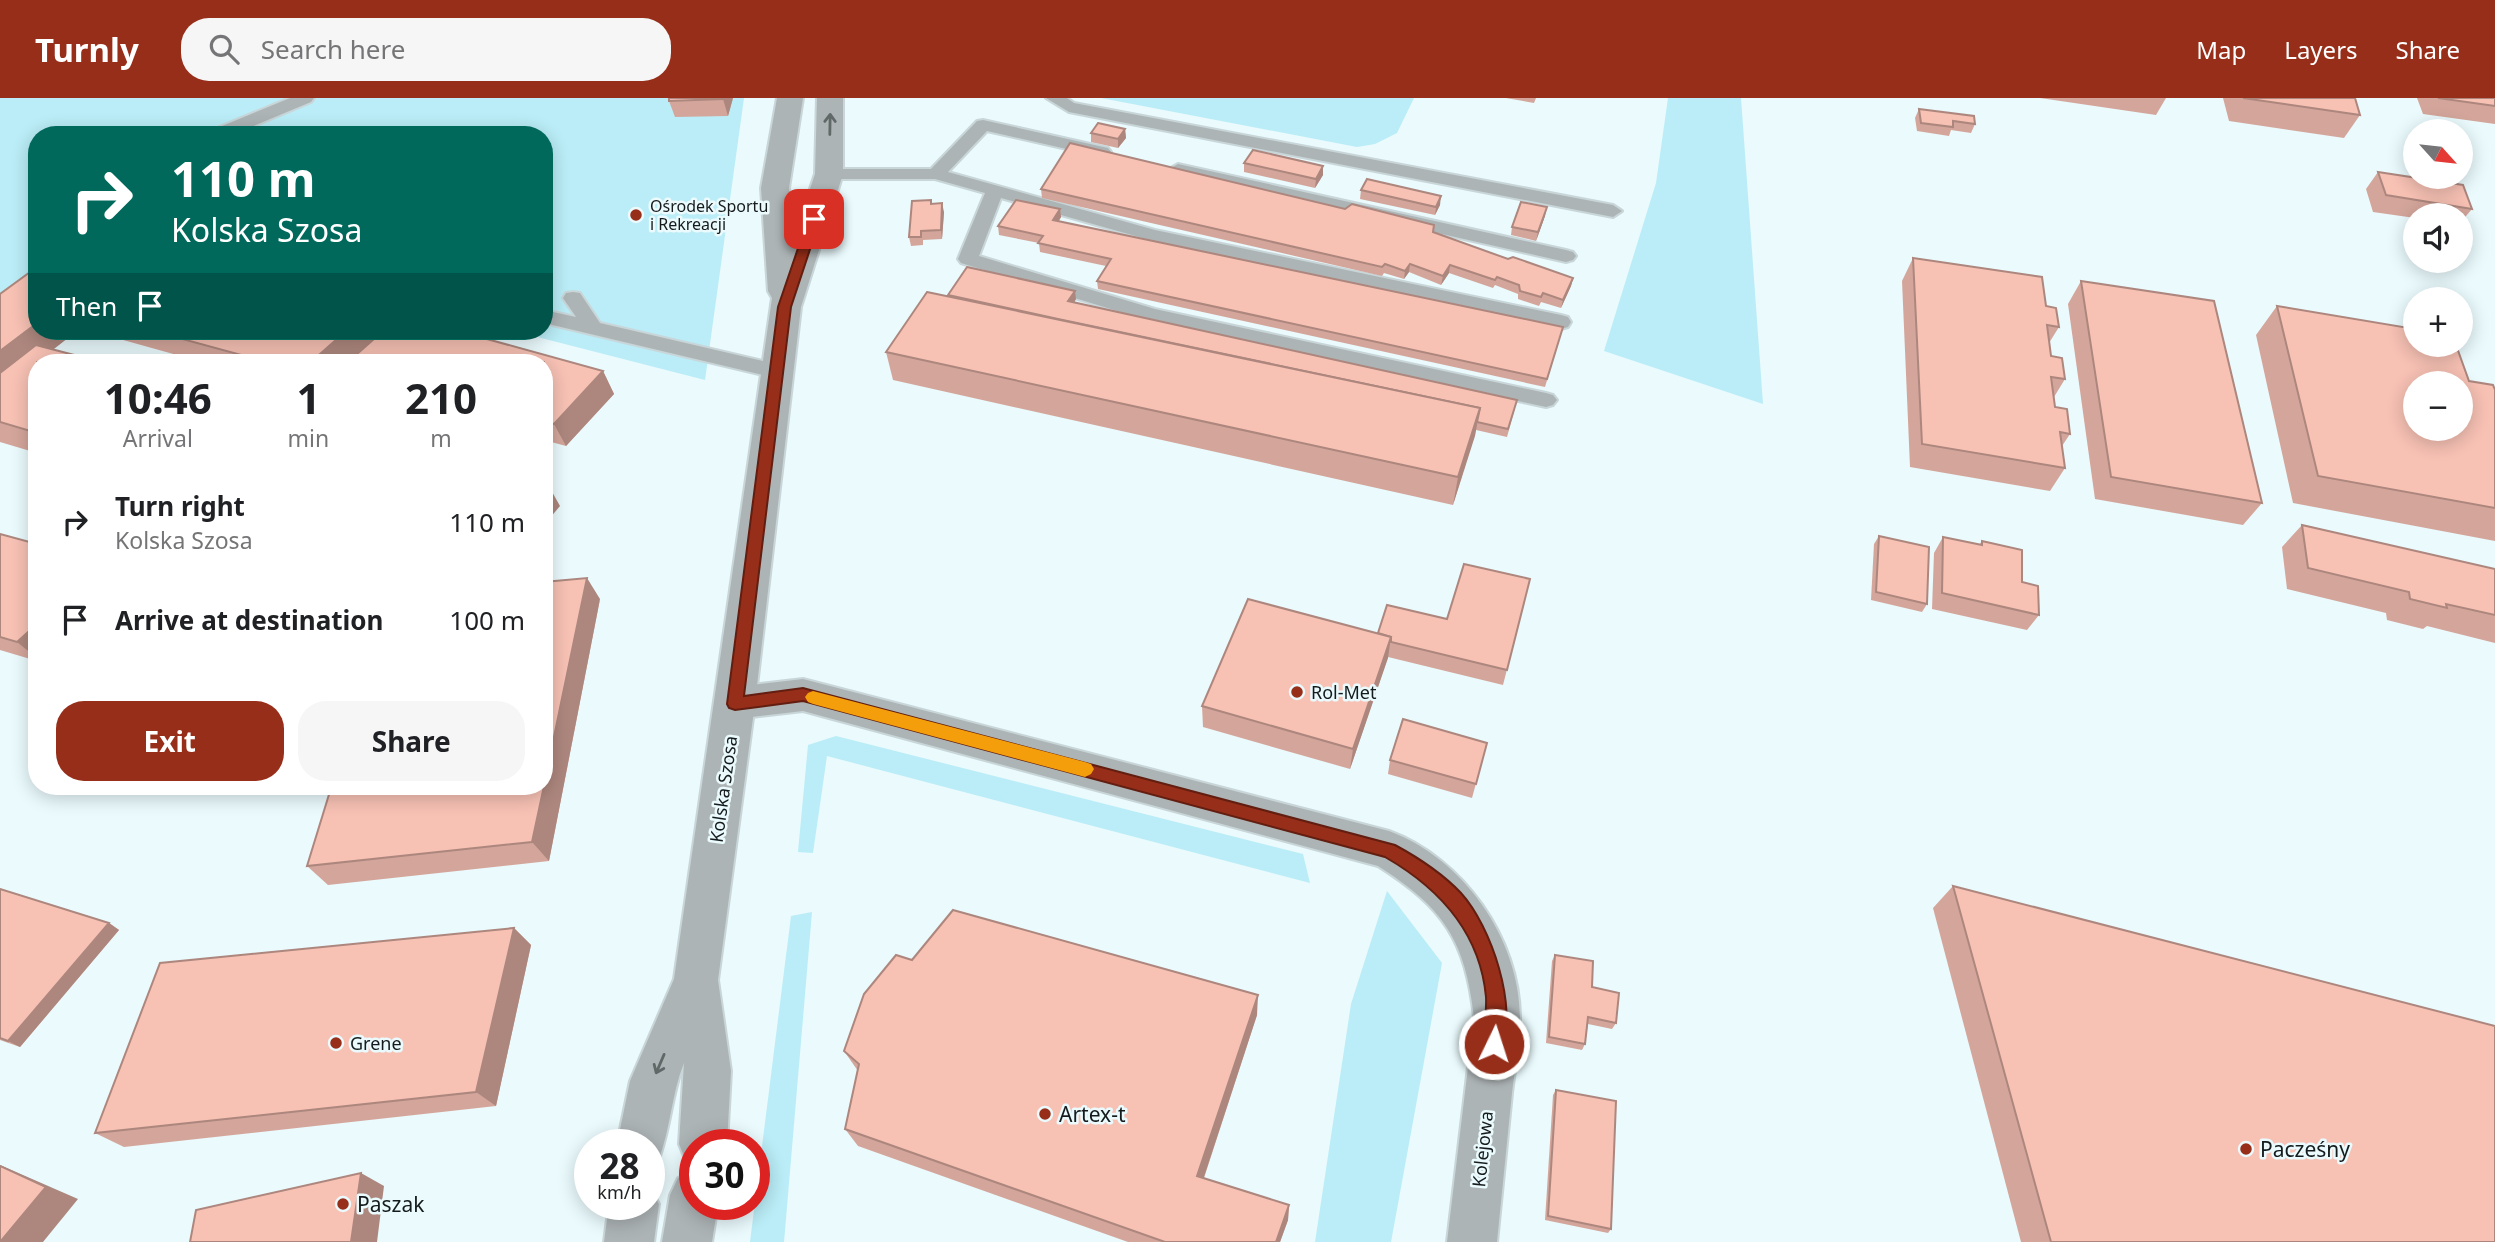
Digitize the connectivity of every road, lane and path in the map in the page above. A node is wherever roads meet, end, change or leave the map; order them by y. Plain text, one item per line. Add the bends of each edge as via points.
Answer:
1 (305, 98) edge
2 (790, 98) edge
3 (830, 98) edge
4 (1055, 98) edge
5 (238, 126) edge
6 (1119, 156) edge
7 (1159, 165) edge
8 (829, 174) junction
9 (936, 174) junction
10 (995, 191) junction
11 (1613, 211) dead end
12 (1566, 256) dead end
13 (573, 298) dead end
14 (785, 307) junction
15 (553, 318) edge
16 (1561, 322) dead end
17 (593, 327) junction
18 (776, 371) junction
19 (1546, 400) dead end
20 (735, 704) junction
21 (696, 979) junction
22 (645, 1129) edge
23 (704, 1129) edge
24 (632, 1220) edge
25 (691, 1220) edge
26 (629, 1242) edge
27 (687, 1242) edge
28 (1472, 1242) edge

1 - 5 lane
2 - 14 street, Kolska Szosa via 775,188
8 -> 3 street, Kolska Szosa
4 - 11 lane via 1069,107
6 - 9 lane via 983,125
7 - 12 lane
8 - 9 lane
8 - 14 street, Kolska Szosa
9 - 10 lane
10 - 16 lane via 1153,235
10 - 19 lane via 968,259 1153,315
13 - 17 lane
14 - 18 street, Kolska Szosa
15 - 17 lane
17 - 18 lane
18 - 20 street, Kolska Szosa
20 - 21 street, Kolska Szosa
20 - 28 street, Kolejowa via 803,695 1389,850 1414,864 1455,899 1472,923 1495,992 1497,1017
21 -> 22 street, Kolska Szosa via 653,1081
21 - 23 street, Kolska Szosa via 708,1071
24 - 26 street
25 - 27 street

